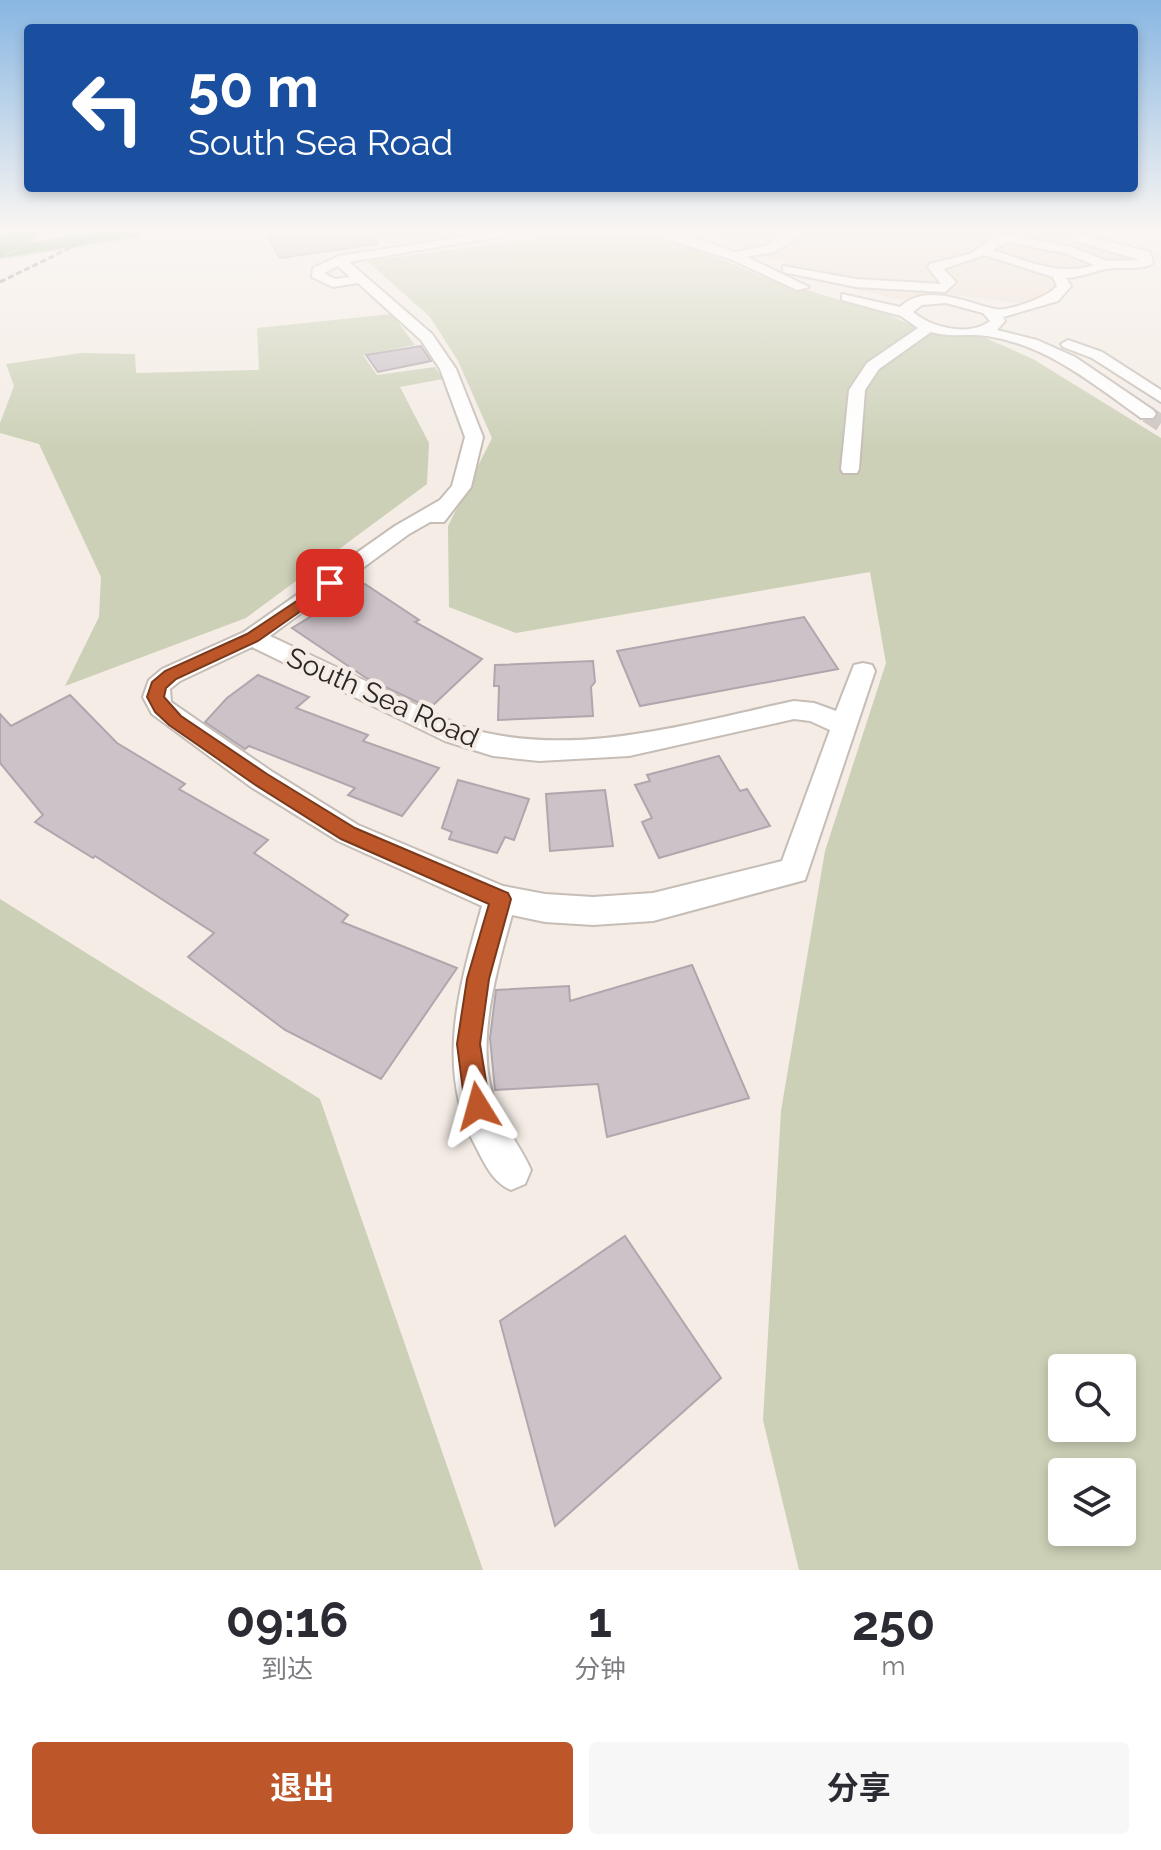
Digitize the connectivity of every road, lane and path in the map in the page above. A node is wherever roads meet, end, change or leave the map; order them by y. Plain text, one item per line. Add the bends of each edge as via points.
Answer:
1 (390, 305) edge
2 (893, 305) edge
3 (899, 305) edge
4 (920, 305) edge
5 (977, 305) edge
6 (1022, 305) edge
7 (909, 308) junction
8 (993, 323) junction
9 (929, 327) junction
10 (1161, 397) tunnel mouth
11 (1147, 414) tunnel mouth
12 (850, 469) dead end
13 (252, 637) junction
14 (863, 671) dead end
15 (844, 725) junction
16 (500, 899) junction
17 (511, 1170) dead end

1 - 13 street, South Sea Road via 427,337 448,369 474,437 461,487 421,539 356,565
2 - 7 street
3 - 7 street
4 - 7 street
5 - 8 street
6 - 8 street
7 - 9 street via 911,319
8 - 9 street via 950,332
8 - 10 street via 1097,355
8 - 11 street via 1070,360
9 - 12 street via 873,366 857,390
13 - 15 street, South Sea Road via 454,734 493,746 539,751 629,746 794,710
13 - 16 street, South Sea Road via 171,675 158,686 161,708 348,833
14 - 15 street, South Sea Road
15 - 16 street, South Sea Road via 794,871 653,907 593,911
16 - 17 street via 478,979 469,1044 478,1106

